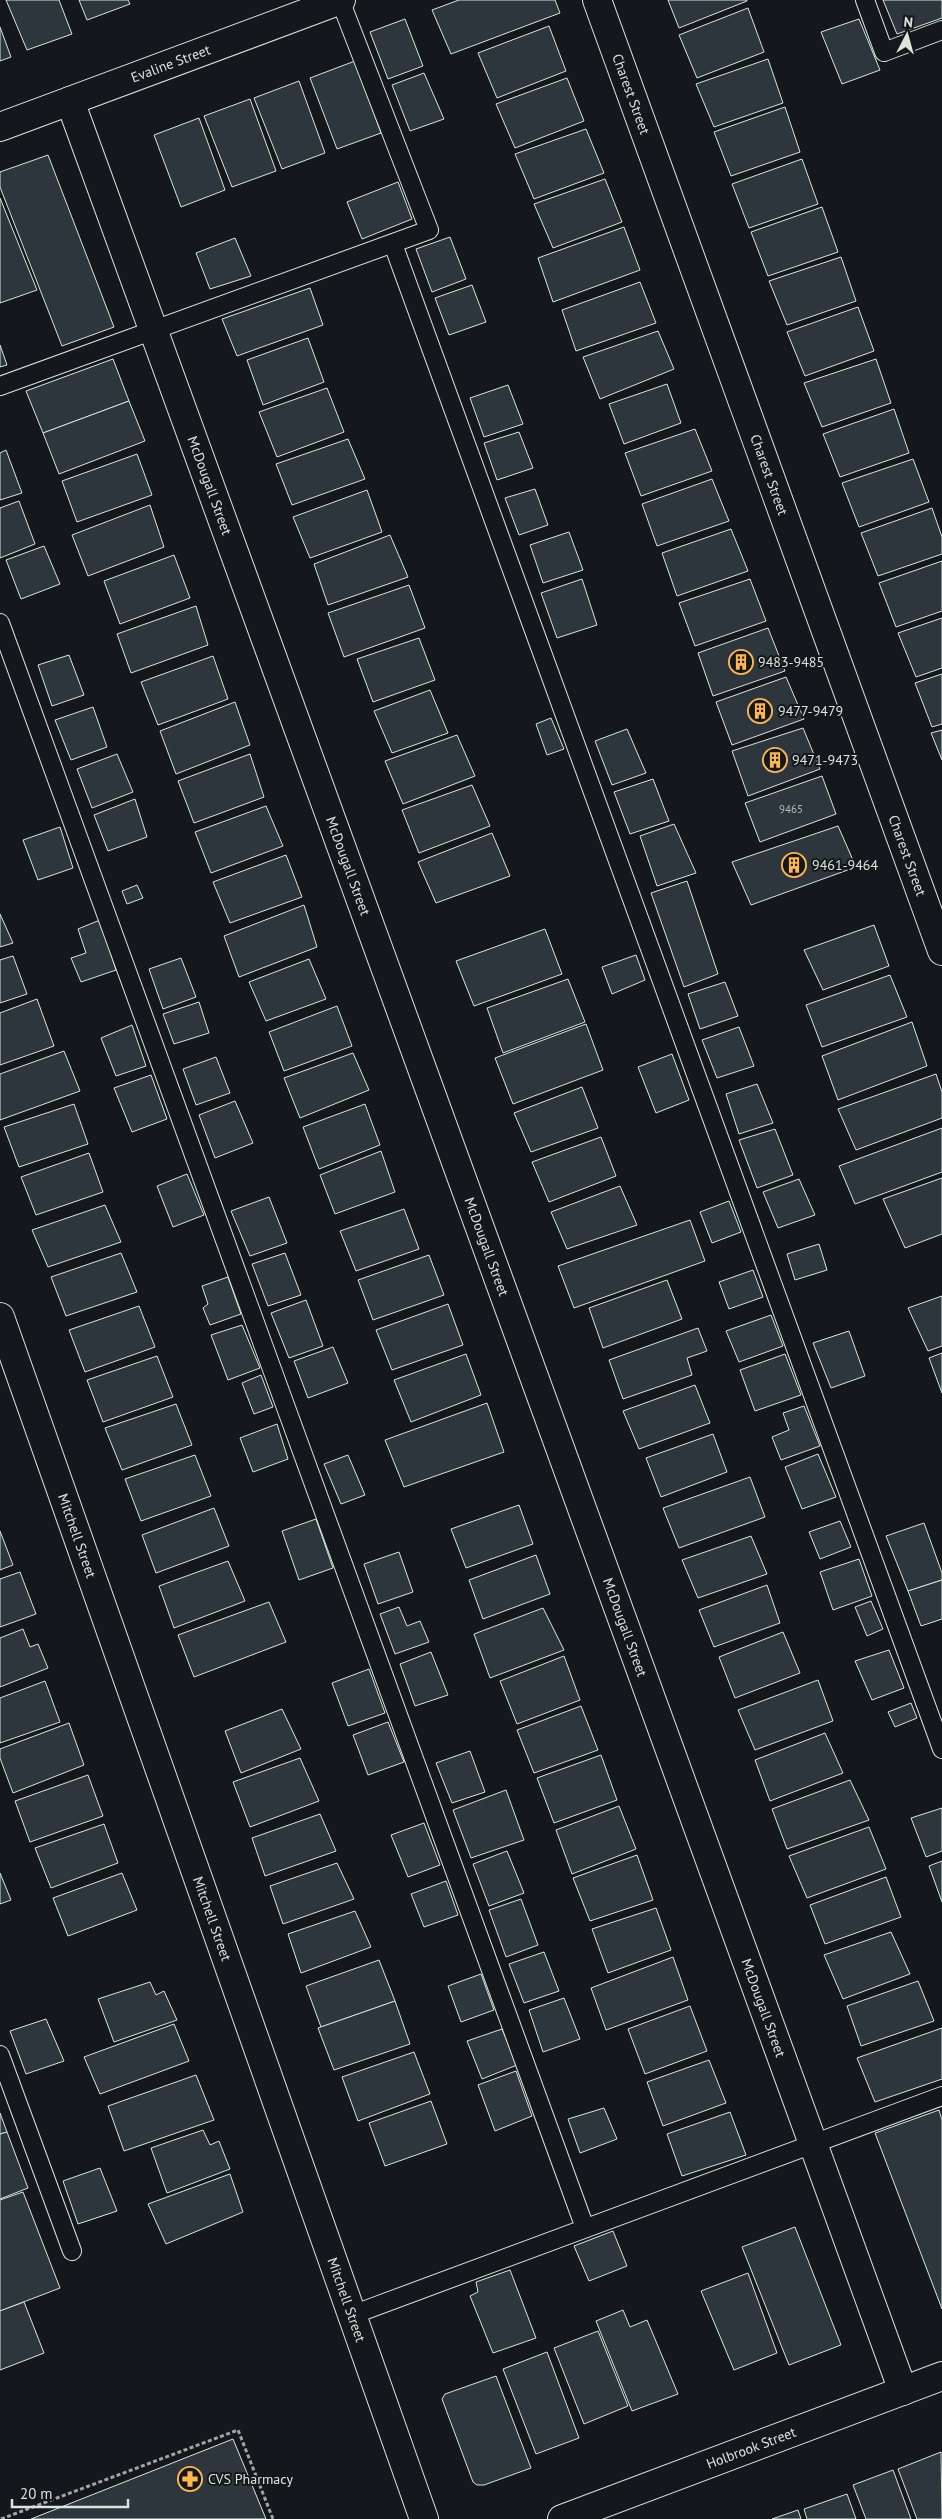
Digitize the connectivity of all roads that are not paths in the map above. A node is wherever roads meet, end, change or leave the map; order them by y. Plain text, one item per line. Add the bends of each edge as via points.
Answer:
1 (341, 0) edge
2 (597, 0) edge
3 (865, 0) edge
4 (942, 30) edge
5 (70, 101) junction
6 (0, 127) edge
7 (393, 244) junction
8 (154, 330) junction
9 (0, 386) edge
10 (0, 622) edge
11 (942, 951) edge
12 (0, 1317) edge
13 (942, 1749) edge
14 (0, 2055) edge
15 (942, 2096) edge
16 (813, 2144) junction
17 (586, 2228) junction
18 (72, 2251) dead end
19 (352, 2315) junction
20 (942, 2376) edge
21 (903, 2391) junction
22 (424, 2519) edge
23 (562, 2519) edge

1 - 5 street, Evaline Street
1 - 7 lane via 429,230
2 - 11 street, Charest Street
3 - 4 lane via 884,52
5 - 6 street, Evaline Street
5 - 8 street, McDougall Street
7 - 8 lane
7 - 13 lane
8 - 9 lane
8 - 16 street, McDougall Street
10 - 17 lane
12 - 19 street, Mitchell Street
14 - 18 lane
15 - 16 lane
16 - 17 lane
16 - 21 street, McDougall Street
17 - 19 lane
19 - 22 street, Mitchell Street
20 - 21 street, Holbrook Street
21 - 23 street, Holbrook Street

